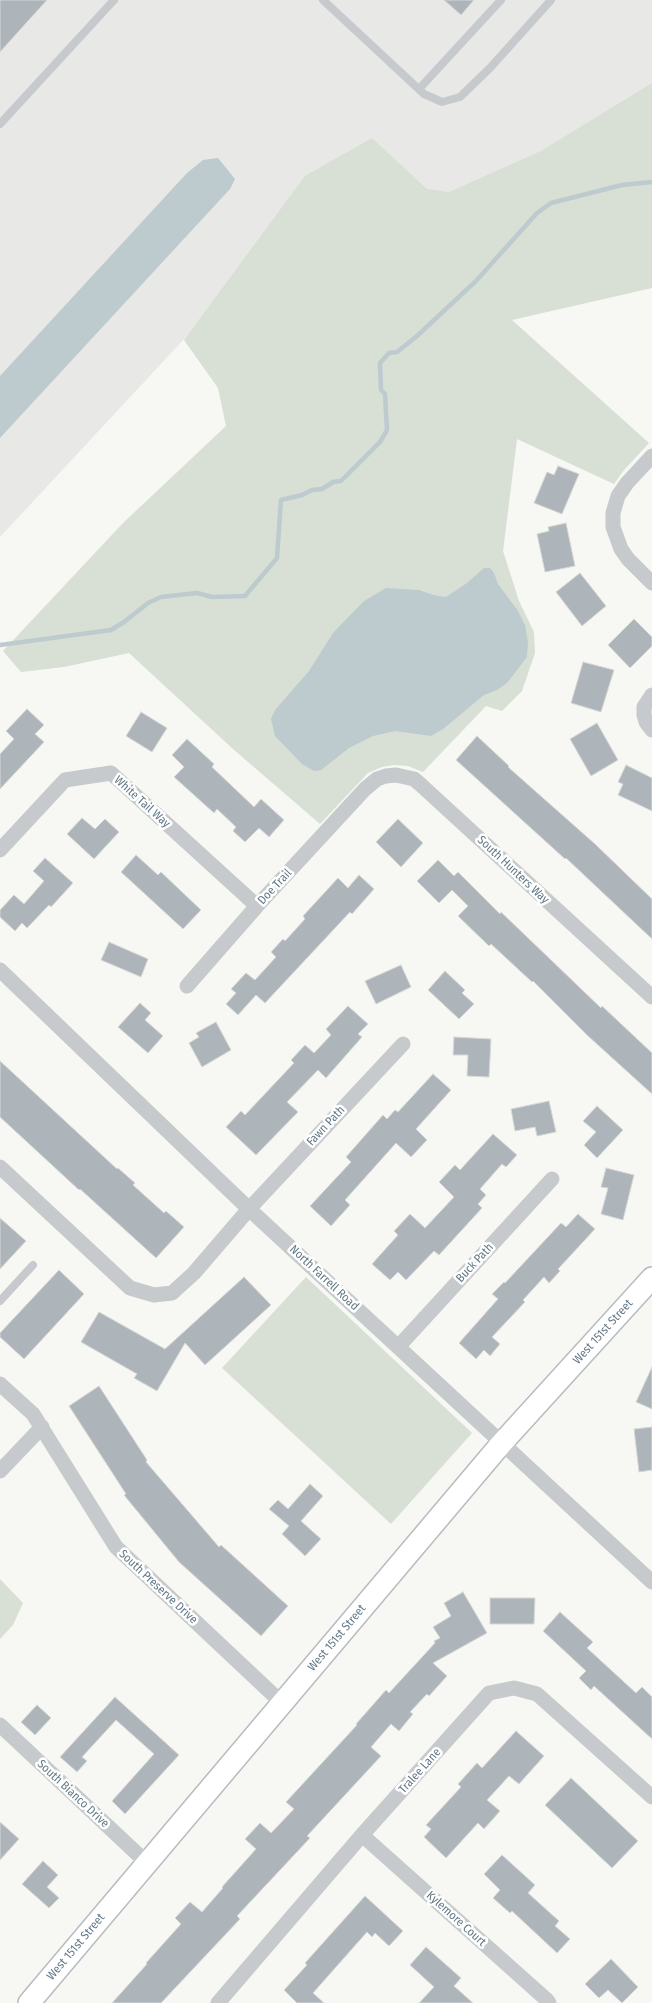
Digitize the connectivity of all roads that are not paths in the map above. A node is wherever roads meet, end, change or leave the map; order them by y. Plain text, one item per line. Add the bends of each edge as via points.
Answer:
1 (114, 0) edge
2 (323, 0) edge
3 (500, 0) edge
4 (551, 0) edge
5 (419, 89) junction
6 (0, 124) edge
7 (652, 456) edge
8 (652, 583) edge
9 (652, 695) edge
10 (652, 730) edge
11 (365, 789) joint
12 (0, 850) edge
13 (257, 906) junction
14 (0, 970) edge
15 (187, 986) dead end
16 (652, 997) edge
17 (403, 1044) dead end
18 (0, 1167) edge
19 (552, 1179) dead end
20 (249, 1209) junction
21 (33, 1265) dead end
22 (652, 1278) edge
23 (0, 1301) edge
24 (398, 1347) junction
25 (0, 1384) edge
26 (42, 1427) junction
27 (501, 1444) junction
28 (0, 1471) edge
29 (652, 1582) edge
30 (282, 1703) junction
31 (0, 1725) edge
32 (652, 1797) edge
33 (362, 1835) junction
34 (147, 1863) junction
35 (29, 2003) edge
36 (218, 2003) edge
37 (549, 2003) edge

1 - 6 lane
2 - 5 lane
3 - 5 lane
4 - 5 lane via 490,68 460,96 442,102
7 - 8 street via 626,483 613,513 613,527 621,549
9 - 10 street via 644,707 646,722
11 - 13 street, Doe Trail
11 - 16 street, South Hunters Way via 386,776 414,779
12 - 13 street, White Tail Way via 65,780 110,773
13 - 15 street, Doe Trail
14 - 20 street, North Farrell Road
17 - 20 street, Fawn Path
18 - 20 street via 130,1288 154,1295 172,1293 194,1273
19 - 24 street, Buck Path
20 - 24 street, North Farrell Road
21 - 23 lane
22 - 27 street, West 151st Street
24 - 27 street, North Farrell Road
25 - 26 street, South Preserve Drive via 33,1414
26 - 28 street
26 - 30 street, South Preserve Drive via 116,1547
27 - 29 street, North Farrell Road
27 - 30 street, West 151st Street
30 - 34 street, West 151st Street
31 - 34 street, South Bianco Drive
32 - 33 street, Tralee Lane via 537,1694 514,1688 489,1693
33 - 36 street, Tralee Lane
33 - 37 street, Kylemore Court
34 - 35 street, West 151st Street

